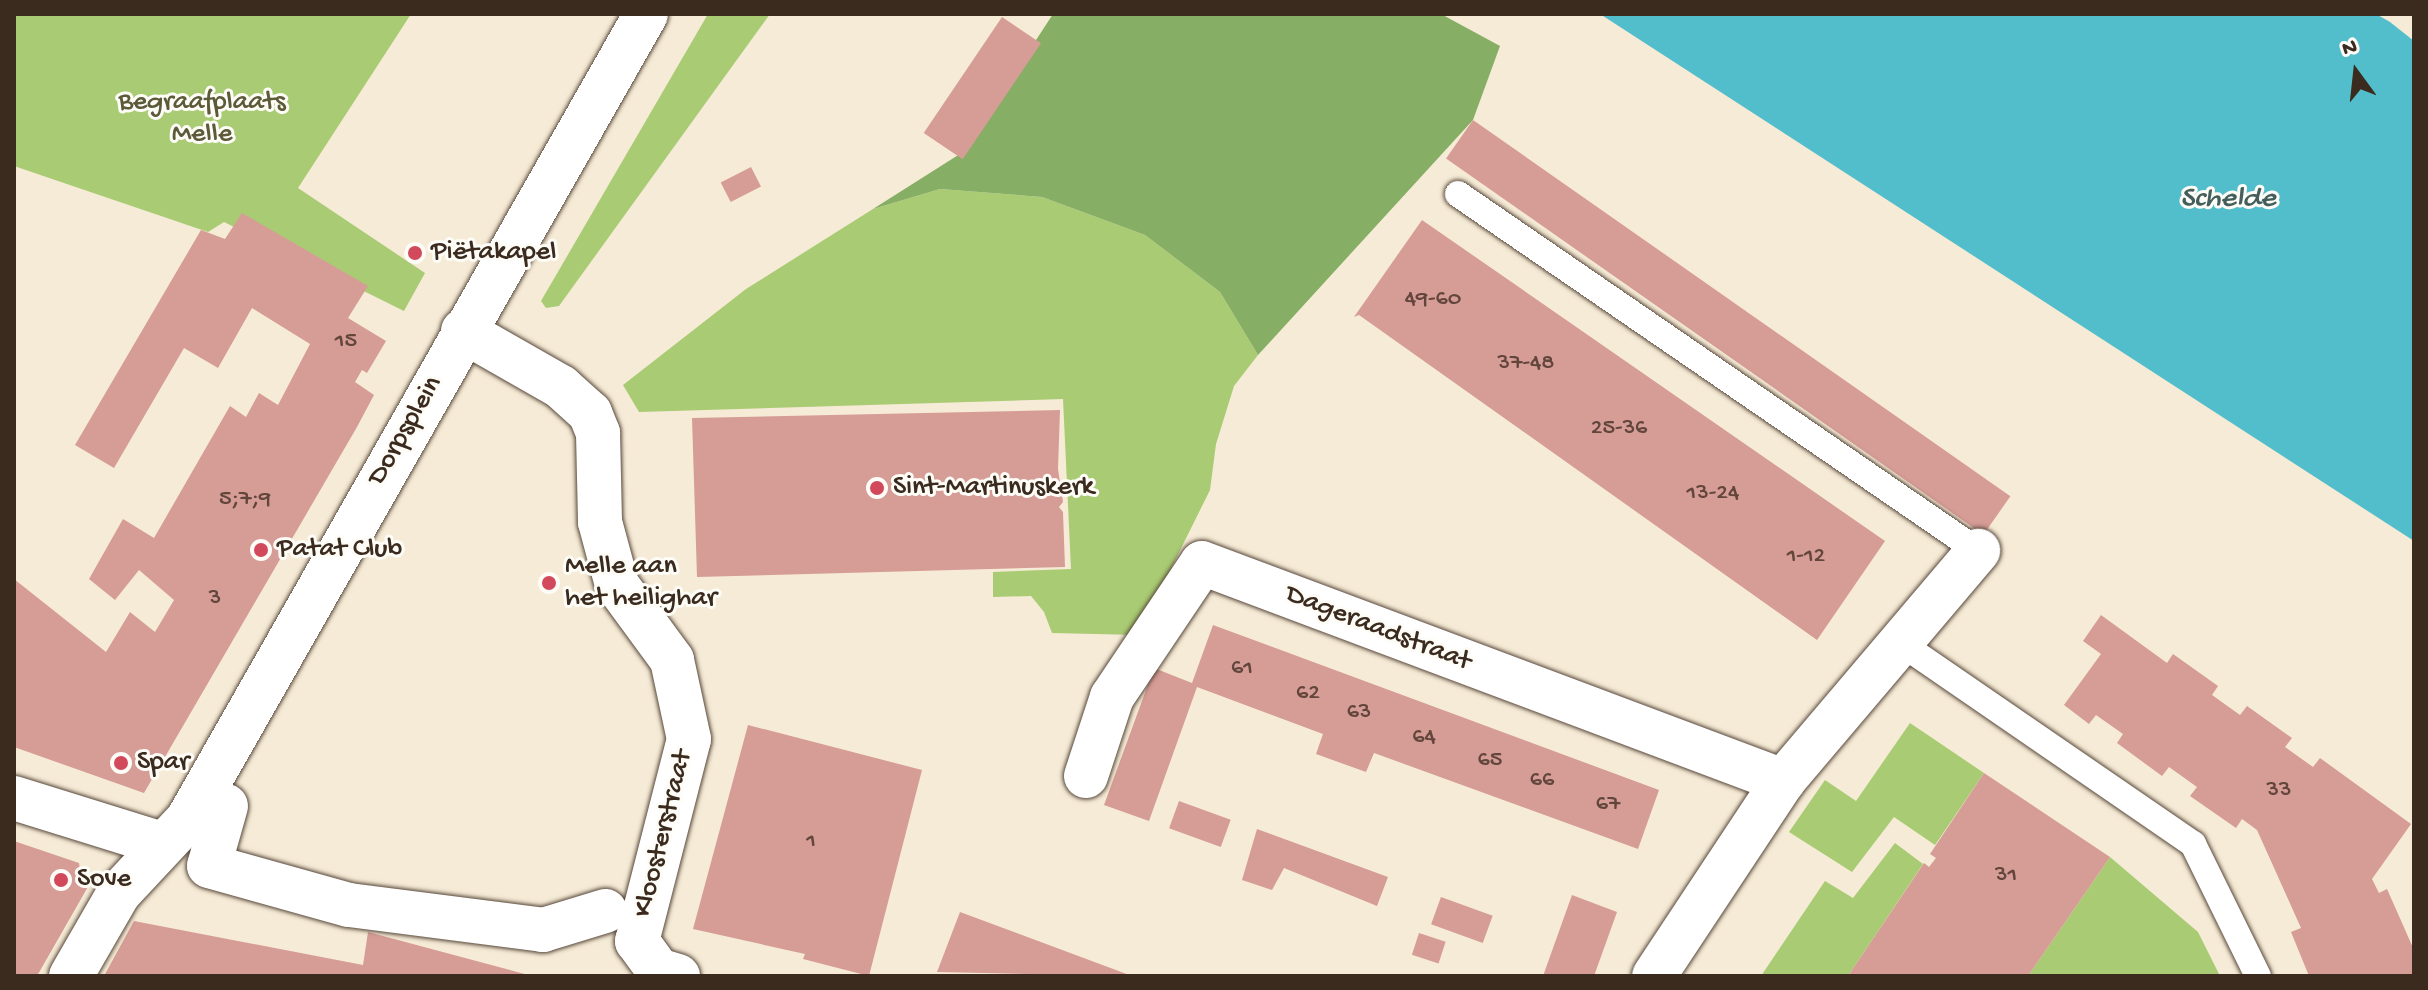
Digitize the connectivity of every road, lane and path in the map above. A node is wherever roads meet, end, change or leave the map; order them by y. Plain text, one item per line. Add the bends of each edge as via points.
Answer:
1 (646, 14) edge
2 (1458, 194) dead end
3 (463, 331) junction
4 (1978, 551) joint
5 (1899, 642) junction
6 (1086, 776) dead end
7 (1783, 781) junction
8 (14, 798) edge
9 (226, 806) dead end
10 (162, 844) junction
11 (605, 911) dead end
12 (71, 976) edge
13 (678, 976) edge
14 (1654, 976) edge
15 (2258, 976) edge

1 - 3 street, Dorpsplein
2 - 4 lane
3 - 10 street, Dorpsplein via 188,819
3 - 13 street, Kloosterstraat via 561,387 590,413 602,455 600,522 617,585 672,660 689,739 637,941 658,970
4 - 5 street
5 - 7 street
5 - 15 lane via 2193,844
6 - 7 street, Dageraadstraat via 1112,697 1202,563
7 - 14 street
8 - 10 street
9 - 11 street via 209,866 349,905 543,930
10 - 12 street, Dorpsplein via 119,893

